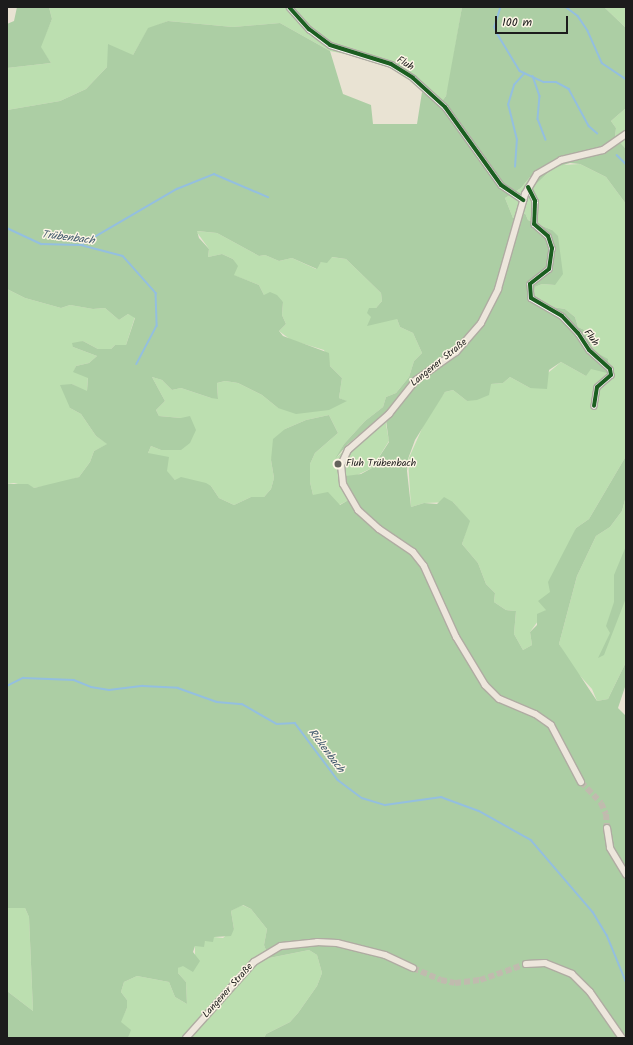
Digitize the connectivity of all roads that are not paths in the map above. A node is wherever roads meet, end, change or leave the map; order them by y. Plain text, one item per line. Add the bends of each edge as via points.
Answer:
1 (289, 7) edge
2 (626, 134) edge
3 (528, 187) junction
4 (523, 200) junction
5 (594, 406) dead end
6 (581, 782) tunnel mouth
7 (606, 828) tunnel mouth
8 (626, 875) edge
9 (526, 964) tunnel mouth
10 (413, 968) tunnel mouth
11 (186, 1038) edge
12 (622, 1038) edge

1 - 4 street, Fluh via 309,29 333,47 391,64 413,78 445,107 500,185
2 - 3 main road, Langener Straße via 603,150 550,164 537,174
3 - 4 main road, Langener Straße
3 - 5 street, Fluh via 535,201 534,224 548,236 552,248 549,269 530,284 531,298 562,316 589,350 610,368 611,375 597,387
4 - 6 main road, Langener Straße via 498,288 481,323 456,352 416,380 389,414 348,450 341,465 341,476 348,495 358,510 379,529 413,552 424,566 456,637 485,685 499,699 535,714 551,725
7 - 8 main road via 610,848
9 - 12 main road via 545,963 572,974 590,992
10 - 11 main road, Langener Straße via 385,955 336,943 317,942 281,946 254,962

